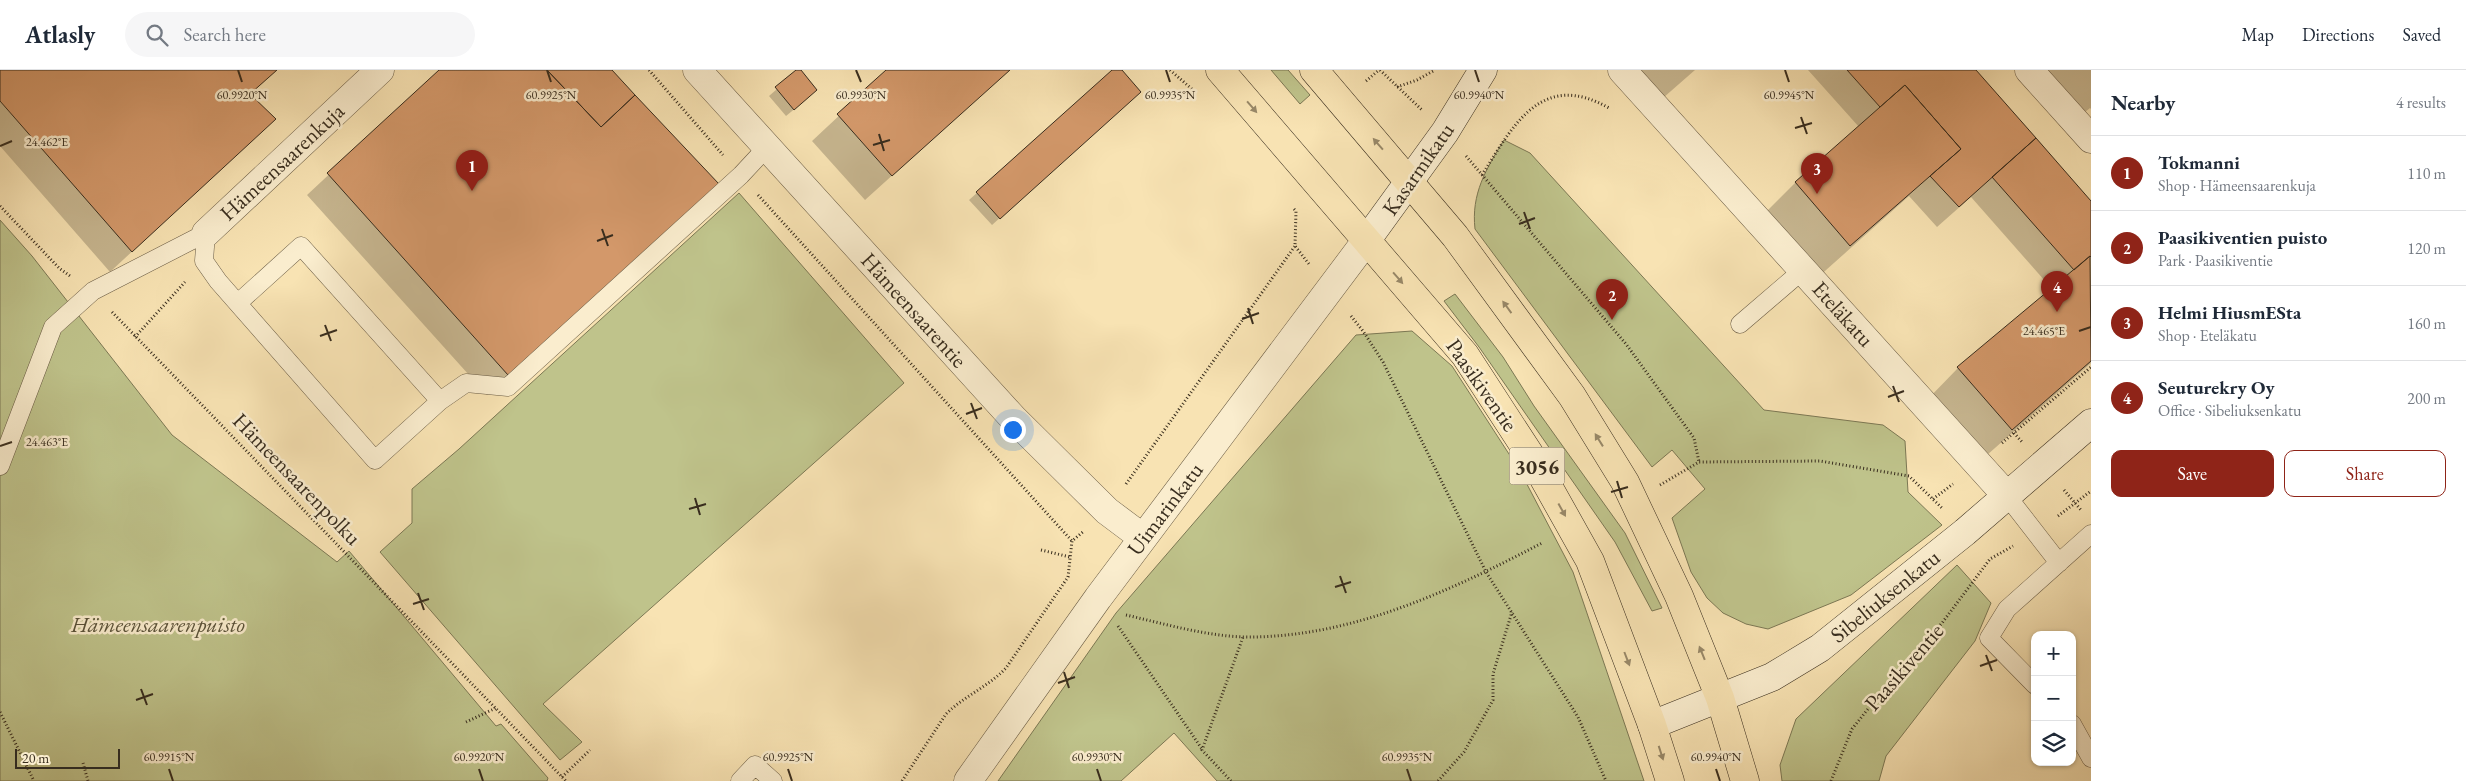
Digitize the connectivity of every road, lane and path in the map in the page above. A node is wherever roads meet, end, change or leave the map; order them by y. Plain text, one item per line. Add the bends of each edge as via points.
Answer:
1 (380, 70) edge
2 (649, 70) edge
3 (697, 70) edge
4 (1170, 70) edge
5 (1220, 70) edge
6 (1314, 70) edge
7 (1380, 70) edge
8 (1434, 70) edge
9 (1483, 70) edge
10 (1622, 70) edge
11 (2029, 70) edge
12 (1397, 87) junction
13 (1200, 96) dead end
14 (1602, 100) dead end
15 (1525, 106) dead end
16 (1614, 112) dead end
17 (1445, 132) junction
18 (2091, 139) edge
19 (767, 147) junction
20 (741, 175) junction
21 (1482, 175) junction
22 (1410, 181) junction
23 (1290, 204) dead end
24 (0, 206) edge
25 (206, 233) junction
26 (1366, 241) junction
27 (1295, 246) junction
28 (204, 260) junction
29 (1804, 270) junction
30 (1329, 290) junction
31 (93, 291) junction
32 (238, 303) junction
33 (1740, 324) dead end
34 (136, 337) junction
35 (2091, 367) edge
36 (440, 401) junction
37 (2091, 423) edge
38 (1698, 462) junction
39 (1979, 464) junction
40 (0, 466) edge
41 (1945, 477) dead end
42 (1952, 484) junction
43 (1660, 485) dead end
44 (2007, 496) junction
45 (1107, 511) junction
46 (2091, 534) edge
47 (1143, 538) junction
48 (1548, 540) dead end
49 (1072, 542) junction
50 (1041, 550) dead end
51 (1070, 557) junction
52 (1990, 560) dead end
53 (2059, 563) junction
54 (1486, 572) junction
55 (1068, 577) junction
56 (1107, 606) junction
57 (1512, 612) junction
58 (1243, 637) junction
59 (2031, 681) edge
60 (1720, 698) junction
61 (496, 708) junction
62 (0, 712) edge
63 (466, 722) dead end
64 (1652, 725) junction
65 (2076, 731) edge
66 (590, 750) dead end
67 (1202, 750) junction
68 (2091, 758) edge
69 (83, 762) dead end
70 (562, 777) junction
71 (973, 779) edge
72 (34, 781) edge
73 (88, 781) edge
74 (566, 781) edge
75 (740, 781) edge
76 (773, 781) edge
77 (902, 781) edge
78 (1231, 781) edge
79 (1438, 781) edge
80 (1606, 781) edge
81 (1670, 781) edge
82 (1745, 781) edge
83 (1831, 781) edge

1 - 25 street, Hämeensaarenkuja
2 - 20 path
3 - 19 street, Hämeensaarentie
4 - 13 path
5 -> 26 main road, Paasikiventie / 3056
22 -> 6 main road, 3056
7 - 12 path
8 - 12 path
9 - 17 street, Kasarmikatu
10 - 29 street, Eteläkatu
11 - 18 street
12 - 17 path
14 - 16 path
15 - 21 path
17 - 21 path
17 - 22 street, Kasarmikatu
19 - 20 lane
19 - 45 street, Hämeensaarentie via 1013,418
20 - 36 lane via 508,387 466,383
20 - 49 path
21 - 38 path via 1626,344 1694,438
22 - 26 street, Kasarmikatu
60 -> 22 main road, 3056 via 1679,596 1625,482 1572,396 1455,236
23 - 27 path via 1296,211
24 - 31 path, Hämeensaarenpolku via 59,268
25 - 28 lane
25 - 31 lane
26 - 30 street, Uimarinkatu
26 -> 64 main road, Paasikiventie / 3056 via 1465,355 1534,461 1590,561
27 - 30 path
27 - 45 path
28 - 32 lane
28 - 34 path
29 - 33 lane
29 - 39 street, Eteläkatu
30 - 47 street, Uimarinkatu
30 - 54 path via 1363,331 1383,362
31 - 34 path, Hämeensaarenpolku
31 - 40 lane via 53,327
32 - 36 lane via 301,246
32 - 36 lane via 375,460
34 - 61 path, Hämeensaarenpolku
35 - 39 path
37 - 44 street, Sibeliuksenkatu
38 - 42 path via 1820,461 1909,476 1934,499
38 - 43 path
39 - 42 path
39 - 44 street, Eteläkatu
41 - 42 path
44 - 53 lane, Eteläkatu
44 - 60 street, Sibeliuksenkatu via 1820,648 1772,677
45 - 47 street, Hämeensaarentie
45 - 49 path
46 - 53 lane
47 - 56 street, Uimarinkatu
48 - 54 path
49 - 51 path
50 - 51 path
51 - 55 path
52 - 83 path, Paasikiventie via 1942,623 1852,729
53 - 59 lane via 2007,609 1989,638
54 - 57 path
54 - 58 path via 1408,605 1344,625 1294,635
55 - 56 path
55 - 77 path via 1006,668 946,714
56 - 58 path via 1187,629
56 - 67 path via 1119,629
56 - 71 street, Uimarinkatu
57 - 79 path via 1493,674 1493,700 1464,752
57 - 80 path via 1578,717
58 - 67 path
60 - 64 street, Sibeliuksenkatu
60 - 82 main road, 3056
61 - 63 path
61 - 70 path, Hämeensaarenpolku
62 - 72 path
64 -> 81 main road, Paasikiventie / 3056
65 - 68 lane
66 - 70 path
67 - 78 path
69 - 73 path
70 - 74 path, Hämeensaarenpolku
75 - 76 lane via 755,765

